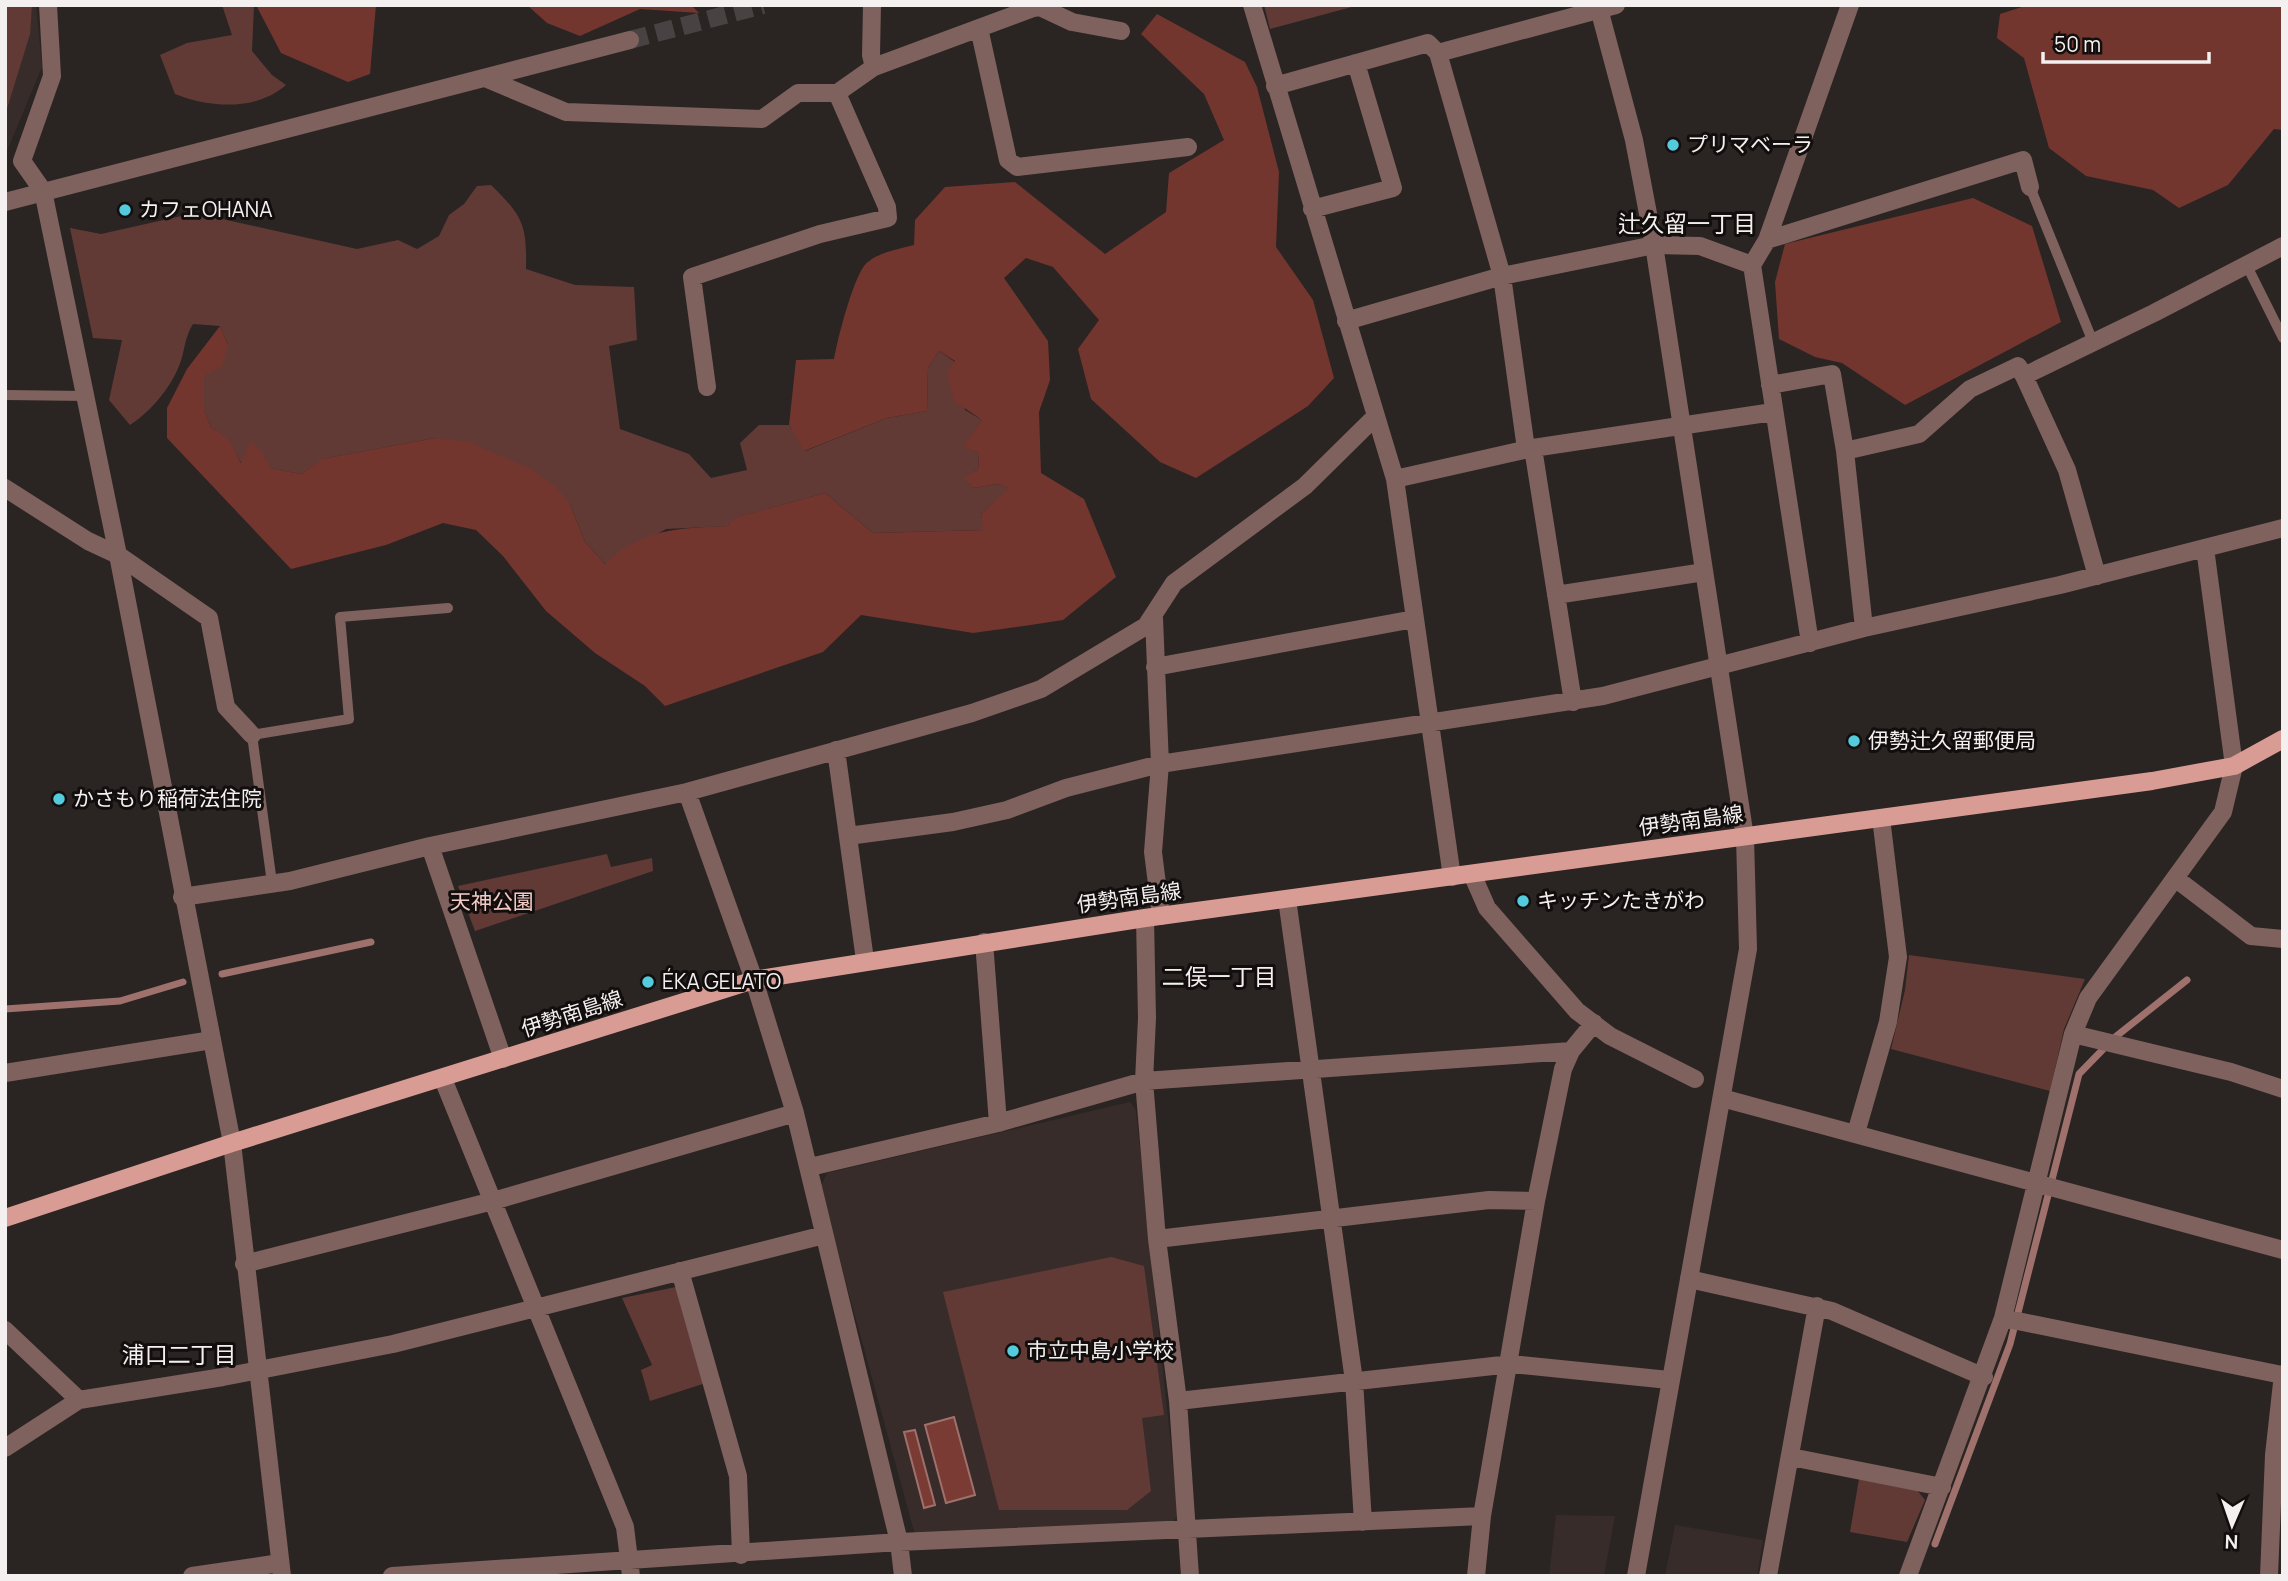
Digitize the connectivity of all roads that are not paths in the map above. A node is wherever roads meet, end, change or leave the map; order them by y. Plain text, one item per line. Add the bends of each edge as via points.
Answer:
1 (48, 5) edge
2 (872, 5) edge
3 (1252, 5) edge
4 (1848, 6) edge
5 (1604, 7) edge
6 (979, 28) junction
7 (1121, 31) dead end
8 (630, 40) tunnel mouth
9 (1438, 53) junction
10 (1356, 63) junction
11 (874, 67) junction
12 (485, 78) junction
13 (1275, 86) junction
14 (837, 93) junction
15 (1188, 147) dead end
16 (2030, 187) joint
17 (43, 191) junction
18 (5, 202) edge
19 (1312, 209) junction
20 (1767, 240) junction
21 (1654, 245) junction
22 (2283, 246) edge
23 (2246, 264) junction
24 (1752, 265) junction
25 (1502, 276) junction
26 (1346, 321) junction
27 (2283, 338) edge
28 (2093, 342) junction
29 (2024, 376) junction
30 (1770, 385) junction
31 (707, 387) dead end
32 (5, 395) edge
33 (86, 396) junction
34 (1773, 412) junction
35 (1374, 418) junction
36 (1682, 425) junction
37 (1530, 448) junction
38 (1845, 451) junction
39 (1395, 480) junction
40 (5, 488) edge
41 (2283, 527) edge
42 (2205, 548) junction
43 (118, 555) junction
44 (1704, 572) junction
45 (2097, 576) junction
46 (1556, 594) junction
47 (448, 608) dead end
48 (1154, 618) junction
49 (1414, 619) junction
50 (1864, 628) junction
51 (1810, 643) junction
52 (1155, 667) junction
53 (1719, 667) junction
54 (1573, 702) junction
55 (1429, 722) junction
56 (252, 735) junction
57 (2283, 738) edge
58 (836, 750) junction
59 (1160, 764) junction
60 (2234, 766) junction
61 (687, 792) junction
62 (1881, 818) junction
63 (848, 836) junction
64 (1745, 837) junction
65 (430, 846) junction
66 (1472, 874) junction
67 (1452, 877) junction
68 (2175, 878) junction
69 (272, 883) junction
70 (182, 897) junction
71 (1287, 899) junction
72 (1153, 917) junction
73 (2283, 939) edge
74 (984, 943) junction
75 (865, 960) junction
76 (754, 980) junction
77 (1594, 1023) junction
78 (2073, 1034) junction
79 (212, 1040) junction
80 (1571, 1051) junction
81 (503, 1059) junction
82 (1311, 1070) junction
83 (5, 1073) edge
84 (443, 1079) junction
85 (1695, 1079) dead end
86 (1144, 1081) junction
87 (2283, 1089) edge
88 (1722, 1097) junction
89 (795, 1113) junction
90 (998, 1123) junction
91 (1856, 1133) junction
92 (232, 1143) junction
93 (810, 1167) junction
94 (2037, 1184) junction
95 (493, 1201) junction
96 (1536, 1201) junction
97 (5, 1218) edge
98 (1332, 1218) junction
99 (824, 1235) junction
100 (1157, 1239) junction
101 (2283, 1250) edge
102 (244, 1264) junction
103 (680, 1271) junction
104 (1689, 1279) junction
105 (1816, 1306) junction
106 (537, 1308) junction
107 (2006, 1318) junction
108 (5, 1330) edge
109 (1510, 1364) junction
110 (258, 1370) junction
111 (2283, 1374) edge
112 (1984, 1377) junction
113 (1669, 1380) junction
114 (1354, 1381) junction
115 (79, 1400) junction
116 (1178, 1401) junction
117 (5, 1448) edge
118 (1791, 1457) junction
119 (1942, 1487) junction
120 (1482, 1516) junction
121 (1363, 1522) junction
122 (1187, 1531) junction
123 (899, 1542) junction
124 (741, 1555) junction
125 (281, 1569) edge
126 (630, 1569) edge
127 (192, 1576) edge
128 (392, 1576) edge
129 (903, 1576) edge
130 (1190, 1576) edge
131 (1475, 1576) edge
132 (1636, 1576) edge
133 (1768, 1576) edge
134 (1908, 1576) edge
135 (2269, 1576) edge

1 - 17 street via 52,76 22,161
2 - 11 street
3 - 13 street
4 - 20 street
5 - 9 street
5 - 21 street
6 - 7 street via 1040,7 1072,22
6 - 11 street
6 - 15 street via 1008,160 1017,167
8 - 12 street
9 - 10 street via 1428,43
9 - 25 street
10 - 13 street
10 - 19 street via 1394,188
11 - 14 street
12 - 14 street via 566,112 762,119 798,93
12 - 17 street
13 - 19 street
14 - 31 street via 887,206 888,218 820,234 692,277
16 - 20 street via 2023,160
16 - 28 lane
17 - 18 street
17 - 33 street
19 - 26 street
20 - 24 street
21 - 24 street via 1700,246
21 - 25 street
21 - 36 street
22 - 23 street
23 - 27 lane
23 - 28 street
24 - 30 street
25 - 26 street
25 - 37 street
26 - 35 street
28 - 29 street
29 - 38 street via 2018,366 1970,389 1919,433
29 - 45 street via 2067,470
30 - 34 street
30 - 38 street via 1832,374
32 - 33 lane
33 - 43 street
34 - 36 street
34 - 51 street
35 - 39 street
35 - 48 street via 1305,485 1174,583
36 - 37 street
36 - 44 street
37 - 39 street
37 - 46 street
38 - 50 street
39 - 49 street
40 - 43 street
41 - 42 street
42 - 45 street
42 - 60 street
43 - 56 street via 209,618 226,708
43 - 70 street
44 - 46 street
44 - 53 street
45 - 50 street
46 - 54 street
47 - 56 lane via 340,617 349,719
48 - 52 street
48 - 58 street via 1041,688 972,713
49 - 52 street
49 - 55 street
50 - 51 street
51 - 53 street
52 - 59 street
53 - 54 street
53 - 64 street
54 - 55 street
55 - 59 street
55 - 67 street
56 - 69 lane
57 - 60 main road, 伊勢南島線
58 - 61 street
58 - 63 street
59 - 63 street via 993,813
59 - 72 street
60 - 62 main road, 伊勢南島線
60 - 68 street via 2223,812
61 - 65 street
61 - 76 street
62 - 64 main road, 伊勢南島線
62 - 91 street via 1898,957 1888,1022
63 - 75 street
64 - 66 main road, 伊勢南島線
64 - 88 street via 1748,949
65 - 69 street
65 - 81 street
66 - 67 main road, 伊勢南島線
66 - 77 street via 1487,908 1522,953
67 - 71 main road, 伊勢南島線
68 - 73 street via 2251,936
68 - 78 street via 2088,998
69 - 70 street
70 - 79 street
71 - 72 main road, 伊勢南島線
71 - 82 street
72 - 74 main road, 伊勢南島線
72 - 86 street
74 - 75 main road, 伊勢南島線
74 - 90 street
75 - 76 main road, 伊勢南島線
76 - 81 main road, 伊勢南島線
76 - 89 street
77 - 80 street
77 - 85 street
78 - 87 street
78 - 94 street
79 - 83 street
79 - 92 street
80 - 82 street
80 - 96 street via 1563,1069
81 - 84 main road, 伊勢南島線
82 - 86 street
82 - 98 street
84 - 92 main road, 伊勢南島線
84 - 95 street
86 - 90 street
86 - 100 street
88 - 91 street
88 - 104 street
89 - 93 street
89 - 95 street
90 - 93 street
91 - 94 street
92 - 97 main road, 伊勢南島線
92 - 102 street
93 - 99 street
94 - 101 street
94 - 107 street
95 - 102 street
95 - 106 street
96 - 98 street via 1489,1200
96 - 109 street
98 - 100 street
98 - 114 street
99 - 103 street
99 - 123 street
100 - 116 street
102 - 110 street
103 - 106 street
103 - 124 street via 738,1476
104 - 105 street
104 - 113 street
105 - 112 street
105 - 118 street
106 - 110 street via 393,1344
106 - 126 street via 625,1527
107 - 111 street
107 - 112 street
108 - 115 street
109 - 113 street
109 - 114 street
109 - 120 street
110 - 115 street
110 - 125 street
111 - 135 street
112 - 119 street
113 - 132 street
114 - 116 street
114 - 121 street
115 - 117 street
116 - 122 street
118 - 119 street
118 - 133 street
119 - 134 street
120 - 121 street
120 - 131 street
121 - 122 street
122 - 123 street
122 - 130 street
123 - 124 street
123 - 129 street
124 - 126 street
125 - 127 street
126 - 128 street

